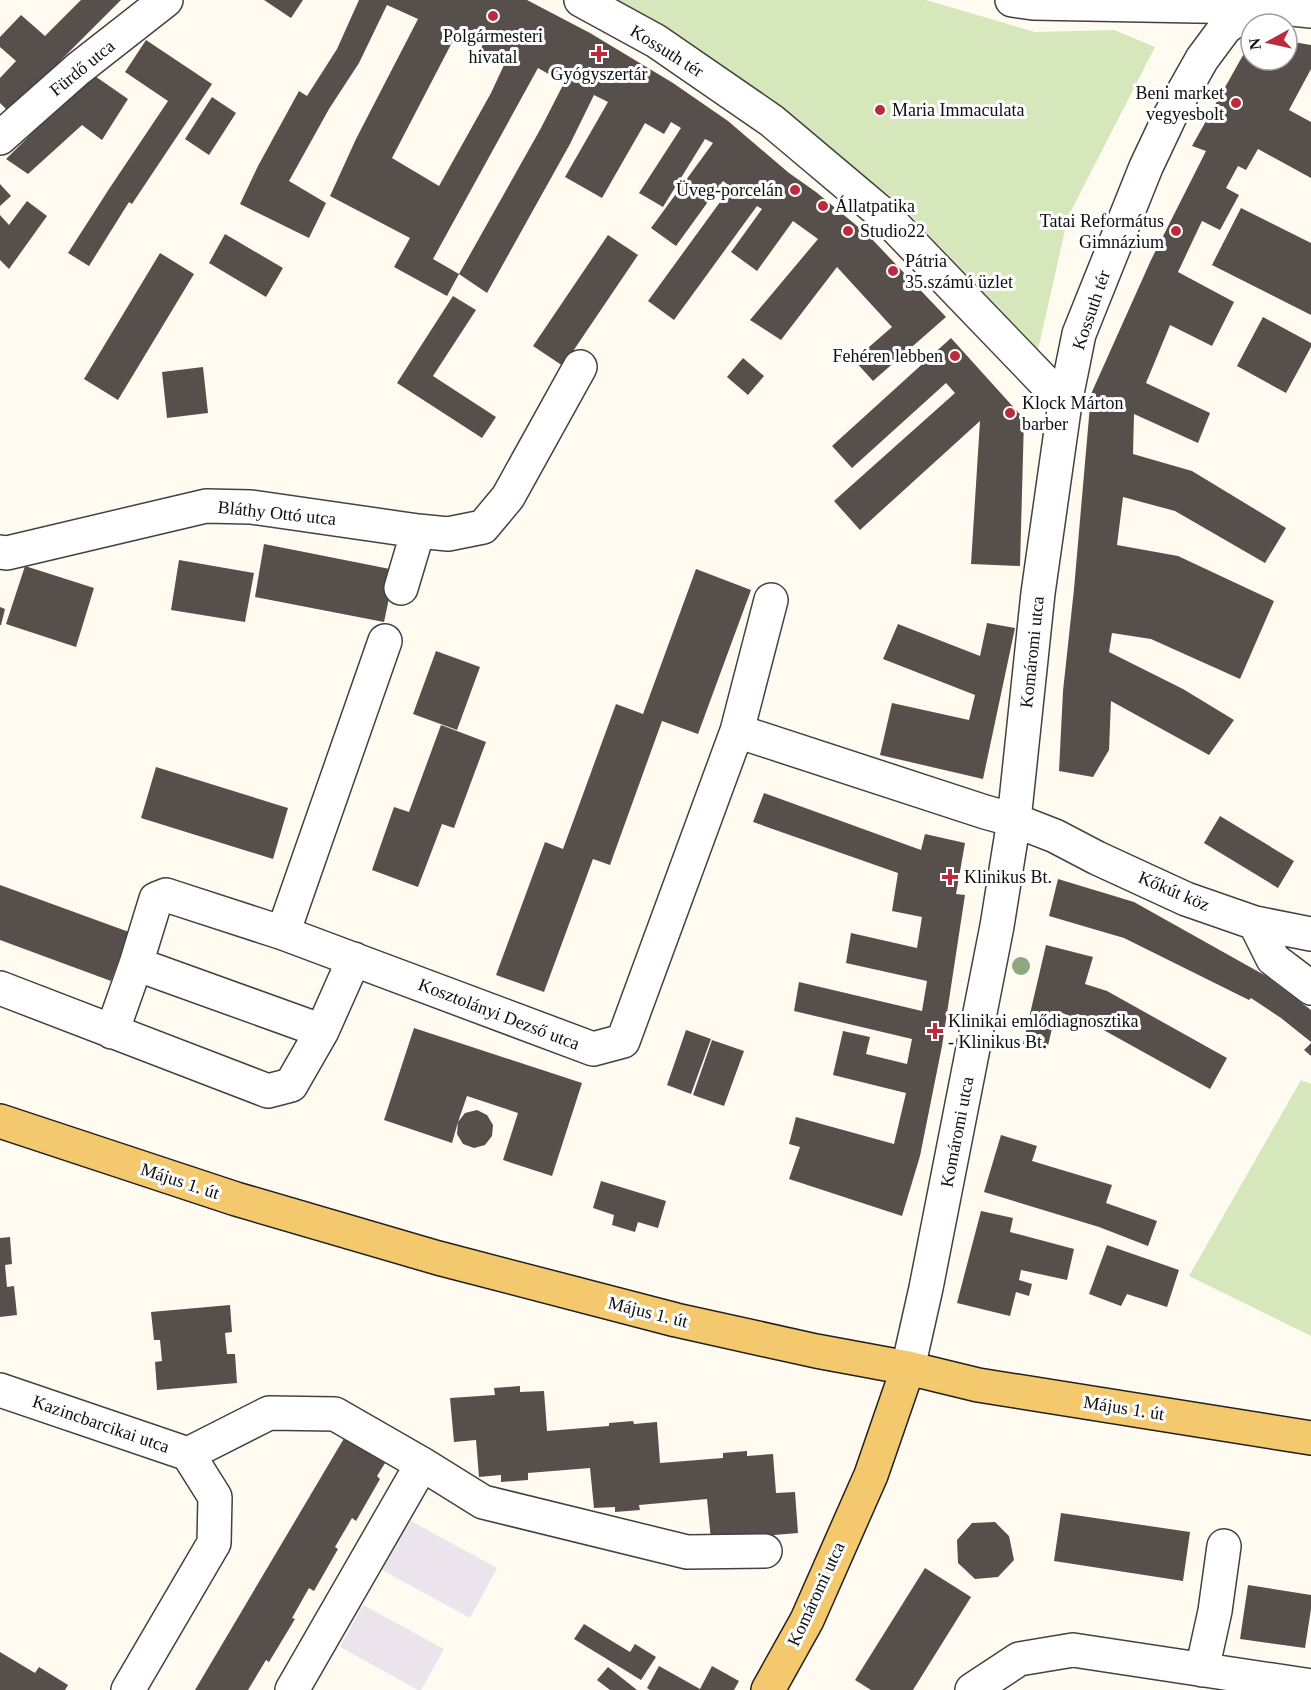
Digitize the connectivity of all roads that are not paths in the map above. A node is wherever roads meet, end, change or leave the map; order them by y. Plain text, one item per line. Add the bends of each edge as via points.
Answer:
1 (166, 0) edge
2 (580, 0) edge
3 (1012, 0) edge
4 (1252, 7) junction
5 (1311, 11) edge
6 (0, 138) edge
7 (580, 367) dead end
8 (1065, 403) junction
9 (418, 531) junction
10 (0, 552) edge
11 (401, 588) dead end
12 (771, 600) dead end
13 (385, 641) dead end
14 (737, 731) junction
15 (1014, 820) junction
16 (1255, 922) junction
17 (284, 933) junction
18 (1311, 934) edge
19 (354, 958) junction
20 (136, 964) junction
21 (0, 988) edge
22 (1311, 988) edge
23 (321, 1031) junction
24 (112, 1032) junction
25 (0, 1121) edge
26 (908, 1368) junction
27 (0, 1390) edge
28 (1311, 1438) edge
29 (188, 1454) junction
30 (422, 1464) junction
31 (1224, 1546) dead end
32 (765, 1551) dead end
33 (1202, 1670) junction
34 (1311, 1686) edge
35 (128, 1690) edge
36 (292, 1690) edge
37 (768, 1690) edge
38 (972, 1690) edge

1 - 6 street, Fürdő utca via 78,69
2 - 8 street, Kossuth tér via 656,40 772,121 886,217
3 - 4 street
4 - 5 street
4 - 8 street, Kossuth tér via 1225,28 1171,114 1080,334
7 - 9 street, Bláthy Ottó utca via 508,497 483,527 448,534
8 - 15 street, Komáromi utca via 1038,593
9 - 10 street, Bláthy Ottó utca via 251,507 206,506
9 - 11 street
12 - 14 street, Kosztolányi Dezső utca
13 - 17 street
14 - 15 street
14 - 19 street, Kosztolányi Dezső utca via 623,1041 593,1049
15 - 16 street, Kőkút köz via 1186,898
15 - 26 street, Komáromi utca via 997,926
16 - 18 street, Kőkút köz
16 - 22 street via 1273,959
17 - 19 street, Kosztolányi Dezső utca
17 - 20 street, Kosztolányi Dezső utca via 166,895 156,899
19 - 23 street
20 - 23 street
20 - 24 street
21 - 24 street
23 - 24 street via 291,1085 268,1091
25 - 26 main road, Május 1. út via 236,1199 438,1258 676,1320
26 - 28 main road, Május 1. út via 978,1385
26 - 37 main road, Komáromi utca via 871,1475 807,1620
27 - 29 street, Kazincbarcikai utca
29 - 30 street via 269,1413 334,1414
29 - 35 street, Kazincbarcikai utca via 216,1497 214,1543
30 - 32 street via 483,1502 687,1552
30 - 36 street
31 - 33 street
33 - 34 street
33 - 38 street via 1073,1650 1018,1659

